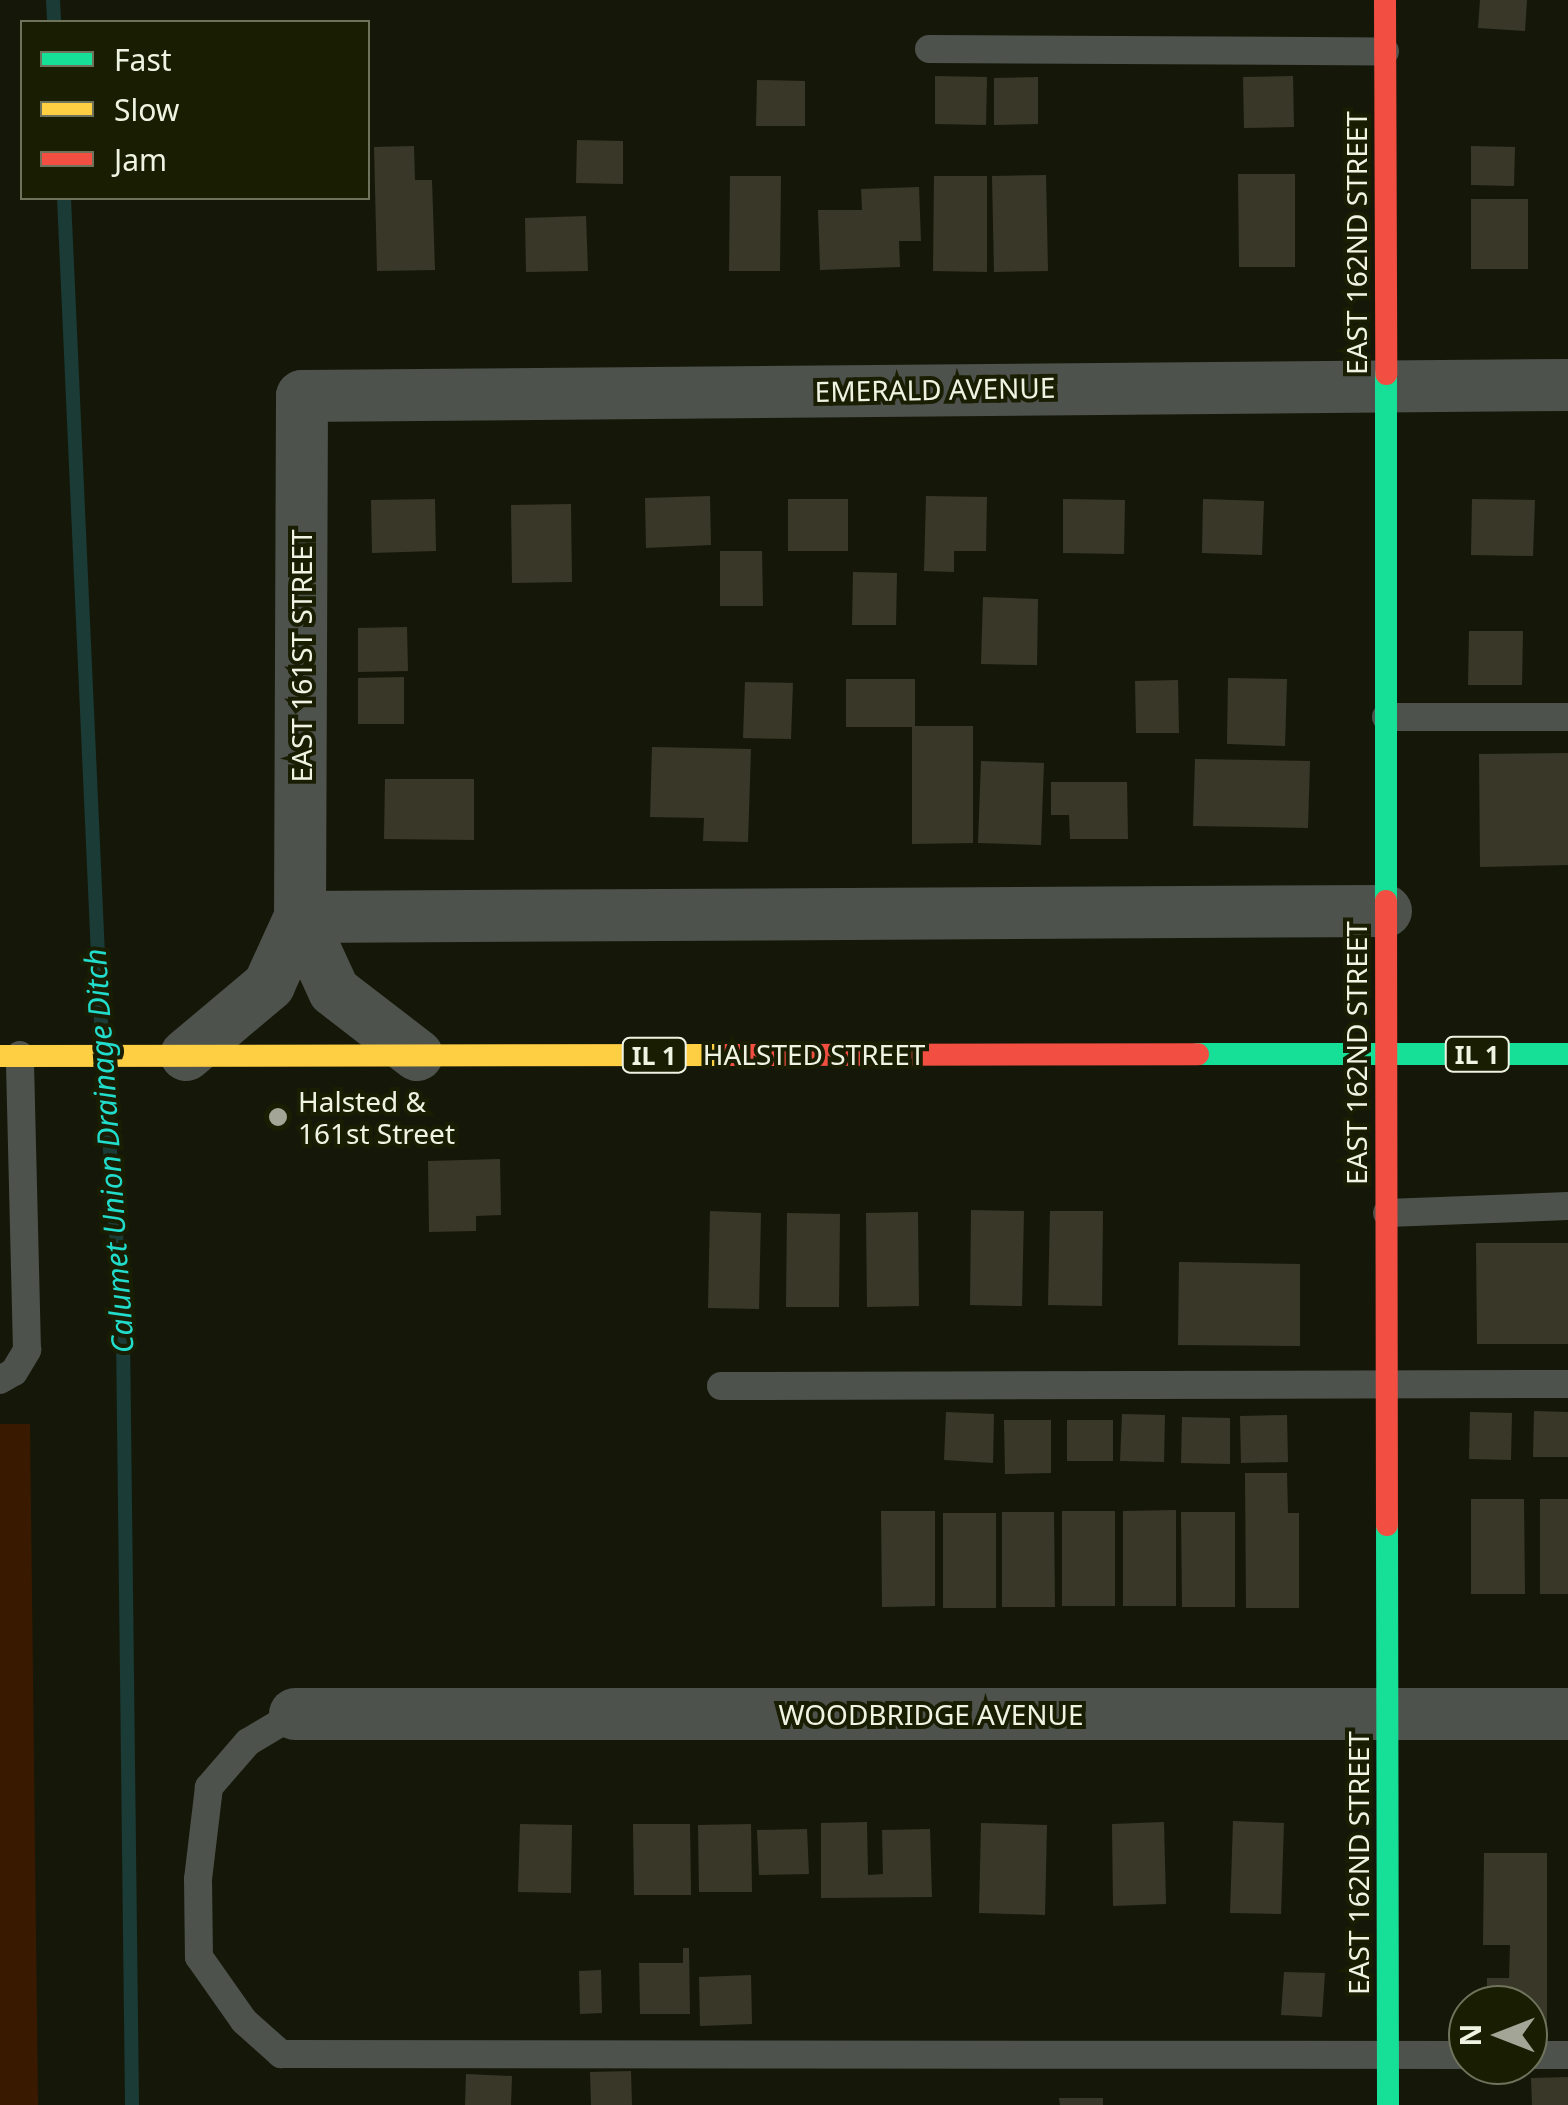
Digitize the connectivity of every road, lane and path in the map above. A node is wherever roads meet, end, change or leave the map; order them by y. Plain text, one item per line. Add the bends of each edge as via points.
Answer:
1 (1385, 0) edge
2 (929, 49) dead end
3 (1385, 52) junction
4 (1386, 385) junction
5 (1568, 385) edge
6 (302, 396) joint
7 (1386, 717) junction
8 (1568, 717) edge
9 (1386, 911) junction
10 (300, 917) junction
11 (1386, 1053) junction
12 (1568, 1054) edge
13 (10, 1055) edge
14 (186, 1055) junction
15 (417, 1055) junction
16 (1568, 1206) edge
17 (1386, 1212) junction
18 (0, 1380) edge
19 (1386, 1384) junction
20 (1568, 1384) edge
21 (720, 1386) dead end
22 (295, 1714) joint
23 (1387, 1714) junction
24 (1568, 1714) edge
25 (1388, 2055) junction
26 (1448, 2055) edge
27 (1388, 2105) edge

1 - 3 street, EAST 162ND STREET
2 - 3 lane
3 - 4 street, EAST 162ND STREET
4 - 5 street, EMERALD AVENUE
4 - 6 street, EMERALD AVENUE
4 - 7 street, EAST 162ND STREET
6 - 10 street, EAST 161ST STREET
7 - 8 lane
7 - 9 street, EAST 162ND STREET
9 - 10 street
9 - 11 street, EAST 162ND STREET
10 - 14 street, EAST 161ST STREET via 268,984
10 - 15 street, EAST 161ST STREET via 334,991
11 - 12 street, HALSTED STREET / IL 1
11 - 15 street, HALSTED STREET / IL 1
11 - 17 street, EAST 162ND STREET
13 - 14 street, HALSTED STREET / IL 1
13 - 18 lane via 27,1350 14,1372
14 - 15 street, HALSTED STREET / IL 1
16 - 17 lane
17 - 19 street, EAST 162ND STREET
19 - 20 lane
19 - 21 lane
19 - 23 street, EAST 162ND STREET
22 - 23 street, WOODBRIDGE AVENUE
22 - 25 lane via 248,1742 209,1786 198,1879 199,1956 244,2021 281,2054
23 - 24 street, WOODBRIDGE AVENUE
23 - 25 street, EAST 162ND STREET
25 - 26 lane
25 - 27 street, EAST 162ND STREET

